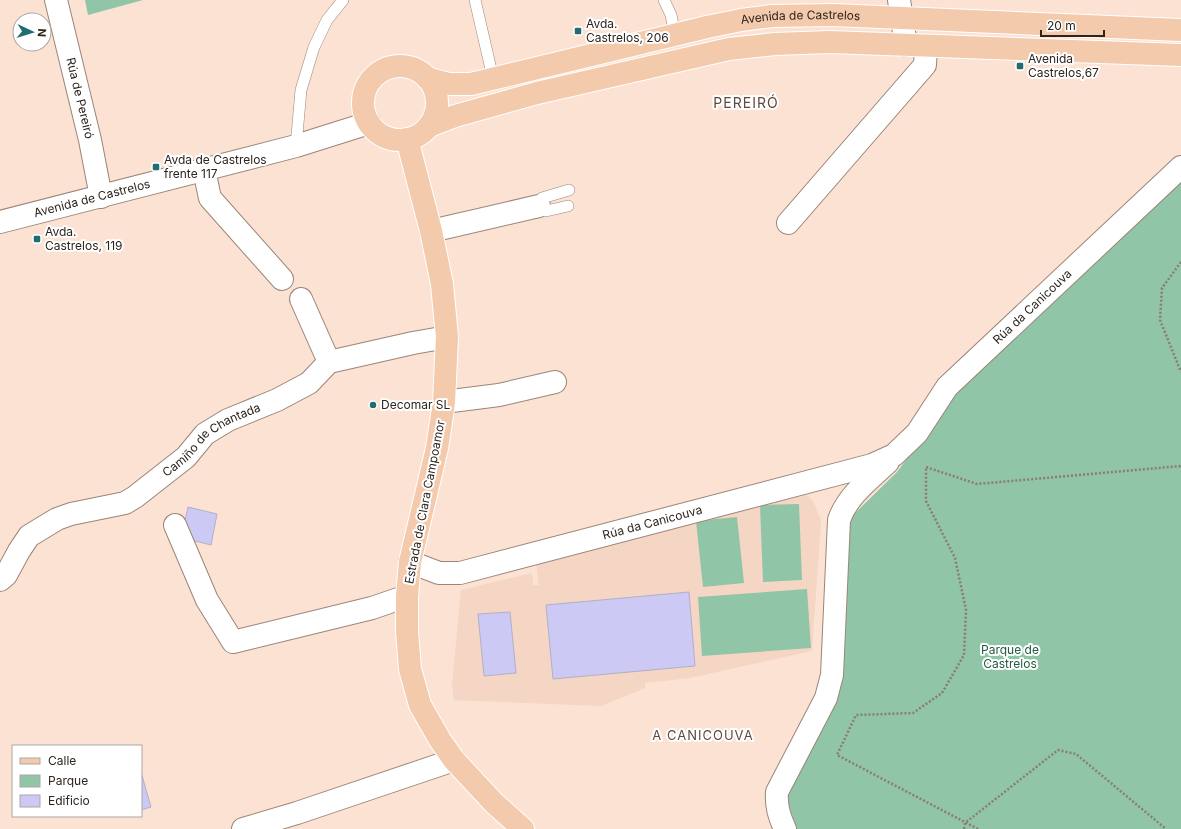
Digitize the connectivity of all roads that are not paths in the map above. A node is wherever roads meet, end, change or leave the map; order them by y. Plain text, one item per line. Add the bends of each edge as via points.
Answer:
1 (56, 0) edge
2 (343, 0) edge
3 (475, 0) edge
4 (664, 0) edge
5 (901, 9) edge
6 (1181, 30) edge
7 (675, 35) junction
8 (916, 46) junction
9 (1181, 55) edge
10 (427, 78) junction
11 (493, 78) junction
12 (369, 123) junction
13 (429, 126) junction
14 (407, 140) junction
15 (296, 146) junction
16 (1181, 167) edge
17 (204, 170) junction
18 (569, 190) dead end
19 (101, 197) junction
20 (539, 206) junction
21 (568, 206) dead end
22 (0, 222) edge
23 (788, 223) dead end
24 (431, 231) junction
25 (282, 279) dead end
26 (301, 299) dead end
27 (447, 337) junction
28 (329, 362) junction
29 (555, 382) dead end
30 (444, 402) junction
31 (894, 456) junction
32 (175, 525) dead end
33 (410, 562) junction
34 (0, 580) edge
35 (407, 596) junction
36 (454, 760) junction
37 (243, 829) edge
38 (523, 829) edge
39 (784, 829) edge

1 - 19 street, Rúa de Pereiró
2 - 15 lane via 327,20 314,47 301,90
3 - 11 lane
4 - 7 lane via 671,15
5 - 6 main road, Avenida de Castrelos
5 - 7 main road, Avenida de Castrelos via 833,15 772,16 741,20
5 - 8 street
7 - 11 main road, Avenida de Castrelos
8 - 9 main road, Avenida de Castrelos
8 - 13 main road, Avenida de Castrelos via 830,42 729,49 537,94 455,116
8 - 23 street via 925,65
10 - 11 main road, Avenida de Castrelos via 461,85
10 - 12 main road via 409,67 387,68 377,73 365,91 363,102 364,113
10 - 13 main road via 434,89 437,102
12 - 14 main road via 379,134 393,140
12 - 15 street, Avenida de Castrelos
13 - 14 main road via 419,135
14 - 24 main road, Estrada de Clara Campoamor
15 - 17 street, Avenida de Castrelos
16 - 31 street, Rúa da Canicouva via 947,387 916,433
17 - 19 street, Avenida de Castrelos
17 - 25 street via 210,198
18 - 20 lane via 542,198
19 - 22 street, Avenida de Castrelos
20 - 21 lane via 546,211
20 - 24 street
24 - 27 main road, Estrada de Clara Campoamor via 442,284
26 - 28 street
27 - 28 street
27 - 30 main road, Estrada de Clara Campoamor
28 - 34 street, Camiño de Chantada via 309,383 277,400 228,420 205,434 186,457 125,503 71,514 29,536 6,575
29 - 30 street via 499,396
30 - 33 main road, Estrada de Clara Campoamor via 437,448
31 - 33 street, Rúa da Canicouva via 872,465 460,573 439,574
31 - 39 street, Rúa da Canicouva via 842,509 839,520 832,675 826,698 777,792 778,814
32 - 35 street via 207,600 233,642 372,608
33 - 35 main road, Estrada de Clara Campoamor
35 - 36 main road, Estrada de Clara Campoamor via 410,669 420,705
36 - 37 street
36 - 38 main road, Estrada de Clara Campoamor via 494,803

